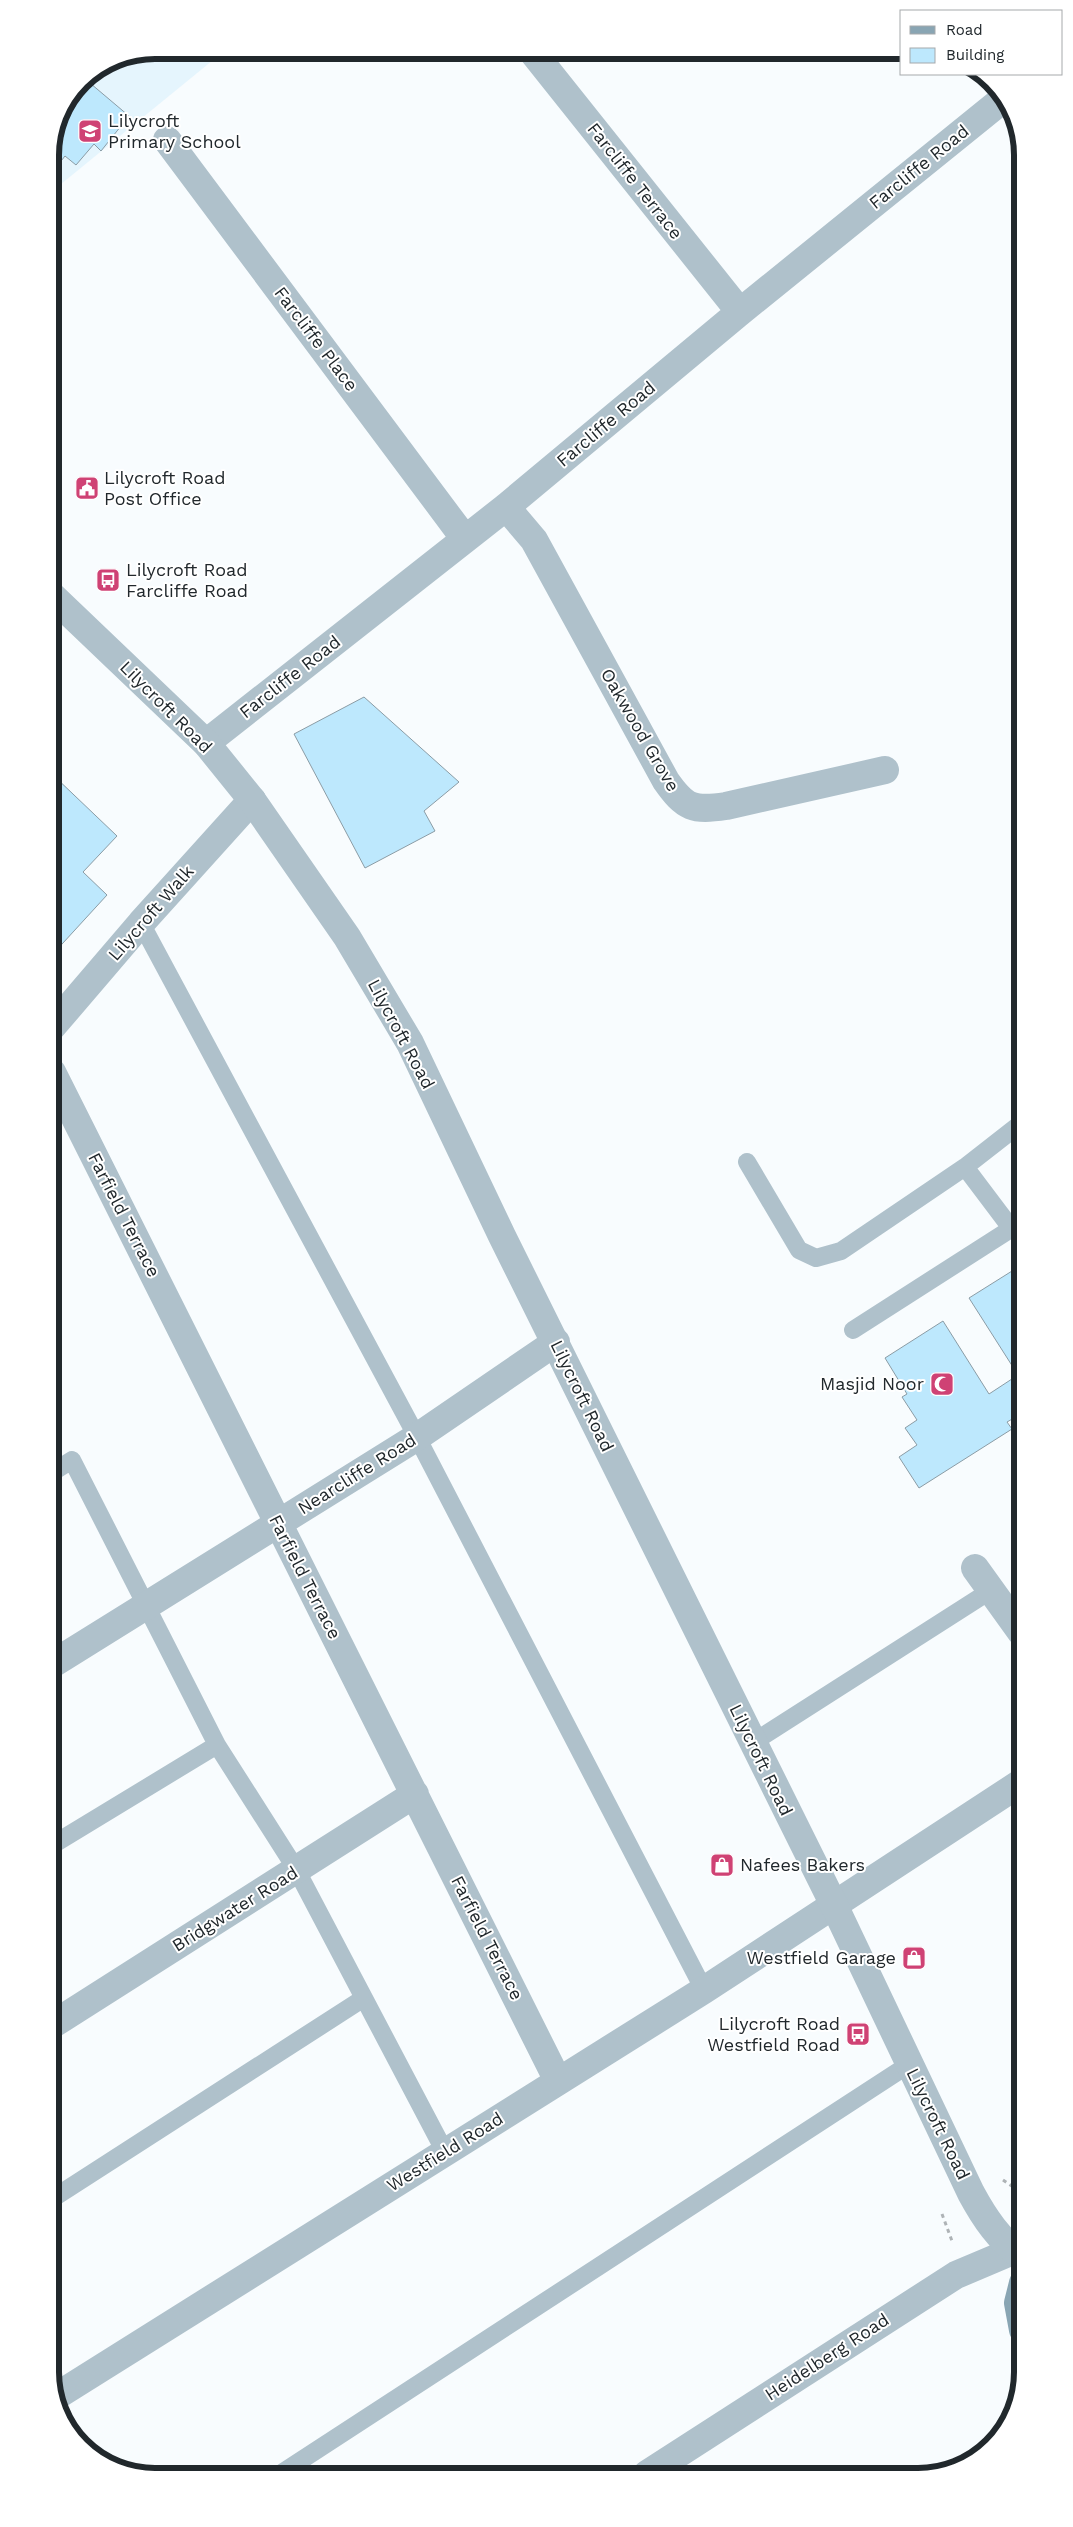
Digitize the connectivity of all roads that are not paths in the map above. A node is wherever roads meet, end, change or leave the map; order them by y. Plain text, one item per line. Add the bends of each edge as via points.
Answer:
1 (538, 59) edge
2 (999, 103) edge
3 (167, 140) dead end
4 (740, 312) junction
5 (506, 507) junction
6 (465, 539) junction
7 (59, 603) edge
8 (206, 743) junction
9 (885, 770) dead end
10 (252, 800) junction
11 (141, 923) junction
12 (59, 1019) edge
13 (59, 1086) edge
14 (1014, 1129) edge
15 (747, 1162) dead end
16 (965, 1167) junction
17 (1014, 1224) edge
18 (1014, 1226) edge
19 (852, 1330) dead end
20 (556, 1342) junction
21 (417, 1437) junction
22 (59, 1468) edge
23 (278, 1522) junction
24 (976, 1568) dead end
25 (993, 1589) junction
26 (146, 1606) junction
27 (1014, 1621) edge
28 (59, 1660) edge
29 (752, 1743) junction
30 (217, 1745) junction
31 (1014, 1787) edge
32 (415, 1794) junction
33 (59, 1841) edge
34 (296, 1869) junction
35 (834, 1906) junction
36 (704, 1990) junction
37 (364, 1998) junction
38 (59, 2020) edge
39 (908, 2065) junction
40 (558, 2081) junction
41 (445, 2152) junction
42 (59, 2194) edge
43 (1014, 2251) edge
44 (1014, 2255) edge
45 (61, 2393) edge
46 (289, 2468) edge
47 (656, 2468) edge

1 - 4 street, Farcliffe Terrace
2 - 4 street, Farcliffe Road
3 - 6 street, Farcliffe Place
4 - 5 street, Farcliffe Road
5 - 6 street, Farcliffe Road
5 - 9 street, Oakwood Grove via 534,540 678,798 697,808 718,807
6 - 8 street, Farcliffe Road
7 - 8 street, Lilycroft Road
8 - 10 street, Lilycroft Road
10 - 11 street, Lilycroft Walk
10 - 20 street, Lilycroft Road via 347,937 410,1043
11 - 12 street, Lilycroft Walk
11 - 21 lane
13 - 23 street, Farfield Terrace
14 - 16 lane
15 - 16 lane via 799,1250 816,1258 842,1251
16 - 17 lane
18 - 19 lane
20 - 21 street, Nearcliffe Road
20 - 29 street, Lilycroft Road
21 - 23 street, Nearcliffe Road
21 - 36 lane
22 - 26 lane via 72,1460
23 - 26 street, Nearcliffe Road
23 - 32 street, Farfield Terrace
24 - 25 street
25 - 27 street
25 - 29 lane
26 - 28 street, Nearcliffe Road
26 - 30 lane
29 - 35 street, Lilycroft Road
30 - 33 lane
30 - 34 lane
31 - 35 street, Westfield Road
32 - 34 street, Bridgwater Road
32 - 40 street, Farfield Terrace
34 - 37 lane
34 - 38 street, Bridgwater Road
35 - 36 street, Westfield Road
35 - 39 street, Lilycroft Road
36 - 40 street, Westfield Road
37 - 41 lane
37 - 42 lane
39 - 43 street, Lilycroft Road via 986,2220
39 - 46 lane
40 - 41 street, Westfield Road
41 - 45 street, Westfield Road
44 - 47 street, Heidelberg Road via 956,2275

